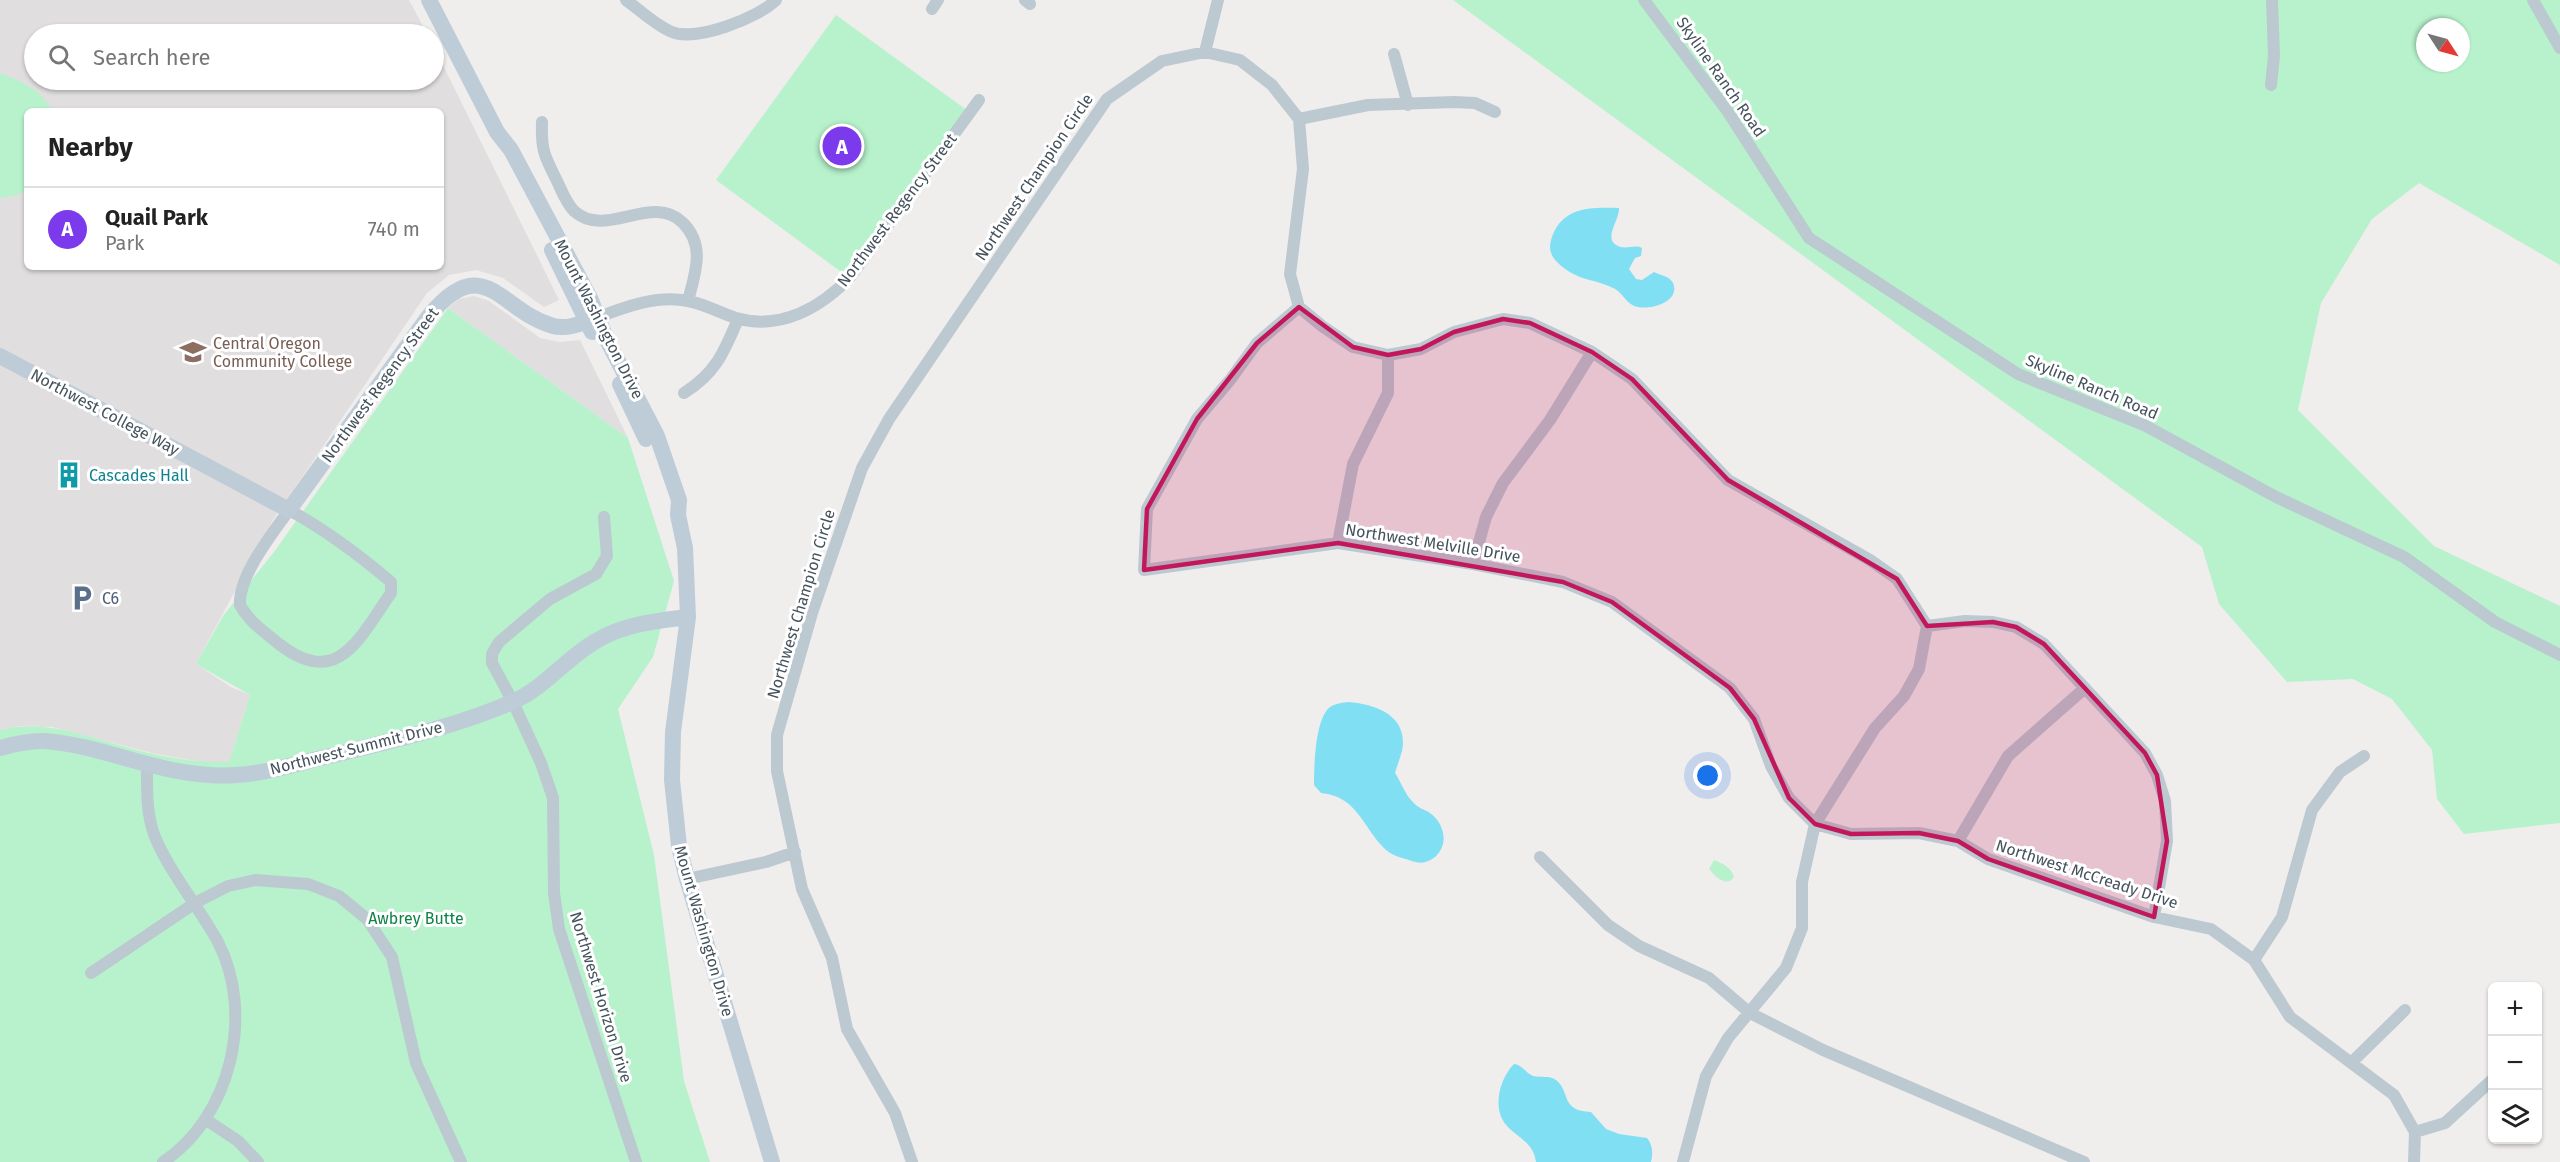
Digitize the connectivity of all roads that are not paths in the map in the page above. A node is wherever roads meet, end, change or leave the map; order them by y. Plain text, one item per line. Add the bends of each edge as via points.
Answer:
1 (429, 0) edge
2 (626, 0) edge
3 (776, 0) edge
4 (1218, 0) edge
5 (1644, 0) edge
6 (2271, 0) edge
7 (2534, 0) edge
8 (441, 24) edge
9 (444, 29) edge
10 (2560, 48) edge
11 (1205, 52) junction
12 (1394, 54) dead end
13 (2271, 85) dead end
14 (978, 100) dead end
15 (1408, 105) junction
16 (1495, 112) dead end
17 (1299, 119) junction
18 (542, 122) dead end
19 (688, 301) junction
20 (1299, 307) junction
21 (738, 319) junction
22 (593, 320) junction
23 (1592, 352) junction
24 (1388, 355) junction
25 (0, 356) edge
26 (684, 393) dead end
27 (289, 510) junction
28 (604, 517) dead end
29 (1338, 543) junction
30 (1473, 564) junction
31 (688, 617) junction
32 (1927, 627) junction
33 (2560, 655) edge
34 (2085, 688) junction
35 (513, 702) junction
36 (0, 748) edge
37 (2364, 756) dead end
38 (147, 765) junction
39 (1815, 824) junction
40 (1958, 841) junction
41 (795, 852) junction
42 (1540, 857) dead end
43 (687, 879) junction
44 (195, 903) junction
45 (2154, 916) junction
46 (2254, 960) junction
47 (91, 973) dead end
48 (2405, 1010) dead end
49 (1750, 1013) junction
50 (2352, 1062) junction
51 (2488, 1084) edge
52 (206, 1119) junction
53 (2415, 1132) junction
54 (163, 1162) edge
55 (258, 1162) edge
56 (461, 1162) edge
57 (636, 1162) edge
58 (772, 1162) edge
59 (912, 1162) edge
60 (1683, 1162) edge
61 (2084, 1162) edge
62 (2414, 1162) edge

1 - 8 street, Mount Washington Drive
2 - 3 street via 665,29 685,34 751,18
4 - 11 street
5 - 33 street, Skyline Ranch Road via 1728,112 1809,238 2018,374 2146,426 2276,496 2404,557 2495,622
6 - 13 street
7 - 10 street
9 - 22 street, Mount Washington Drive via 497,132 512,150
11 - 17 street, Northwest Champion Circle via 1240,60 1272,84
11 - 41 street, Northwest Champion Circle via 1162,60 1107,99 875,442 862,468 812,613 777,735 777,771
12 - 15 street
14 - 21 street, Northwest Regency Street via 851,276 833,294 804,313 775,321
15 - 16 street via 1454,102 1475,104
15 - 17 street via 1368,105
17 - 20 street via 1303,170 1290,274
18 - 19 street via 541,148 574,212 592,219 612,220 652,211 666,212 688,228 697,246
19 - 21 street, Northwest Regency Street
19 - 22 street, Northwest Regency Street via 652,300
20 - 24 street via 1353,347
20 - 29 street, Northwest Melville Drive via 1257,343 1197,419 1147,509 1144,570
21 - 26 street via 717,364 708,376
22 - 27 street, Northwest Regency Street via 555,327 500,293 483,287 461,288 450,294 429,316
22 - 31 street, Mount Washington Drive via 640,402 663,451 679,500
23 - 24 street via 1530,323 1503,319 1454,332 1421,349
23 - 30 street via 1550,420 1503,483 1486,517
23 - 32 street via 1632,379 1728,480 1897,579
24 - 29 street via 1388,393 1353,464
25 - 27 street, Northwest College Way
27 - 27 street, Northwest College Way via 253,566 240,605 252,622 293,655 309,662 324,662 338,658 356,644 392,593 391,582 323,528
28 - 35 street, Northwest Horizon Drive via 608,556 596,574 550,599 499,642 492,654 492,663
29 - 30 street, Northwest Melville Drive
30 - 39 street, Northwest Melville Drive via 1563,582 1612,603 1730,688 1754,719 1771,766 1789,798
31 - 35 street, Northwest Summit Drive via 622,628 595,641 543,685
31 - 43 street, Mount Washington Drive via 672,732 672,780
32 - 34 street via 1965,621 2016,627 2044,644
32 - 39 street via 1919,669 1905,696 1875,728
34 - 40 street via 2008,756
34 - 45 street via 2145,753 2165,801 2167,841
35 - 38 street, Northwest Summit Drive via 428,732 258,773 204,776
35 - 57 street, Northwest Horizon Drive via 553,798 554,893 559,929
36 - 38 street, Northwest Summit Drive via 43,741 69,744
37 - 46 street via 2340,772 2312,810 2282,917
38 - 44 street via 148,812 156,839
39 - 40 street, Northwest McCready Drive via 1851,834 1919,833
39 - 49 street via 1802,882 1802,928 1786,968
40 - 45 street, Northwest McCready Drive via 1988,860
41 - 43 street
41 - 59 street, Northwest Champion Circle via 802,889 832,958 847,1029 895,1113
42 - 49 street via 1608,925 1639,946 1709,978
43 - 58 street, Mount Washington Drive
44 - 47 street
44 - 52 street via 219,944 235,1003 227,1073
44 - 56 street via 228,886 255,880 308,884 339,896 367,919 392,957 416,1063
45 - 46 street, Northwest McCready Drive via 2211,928
46 - 50 street, Northwest McCready Drive via 2290,1017
48 - 50 street
49 - 60 street via 1728,1038 1706,1076
49 - 61 street via 1823,1050
50 - 53 street, Northwest McCready Drive via 2394,1095
51 - 53 street via 2445,1123
52 - 54 street
52 - 55 street via 238,1141
53 - 62 street

